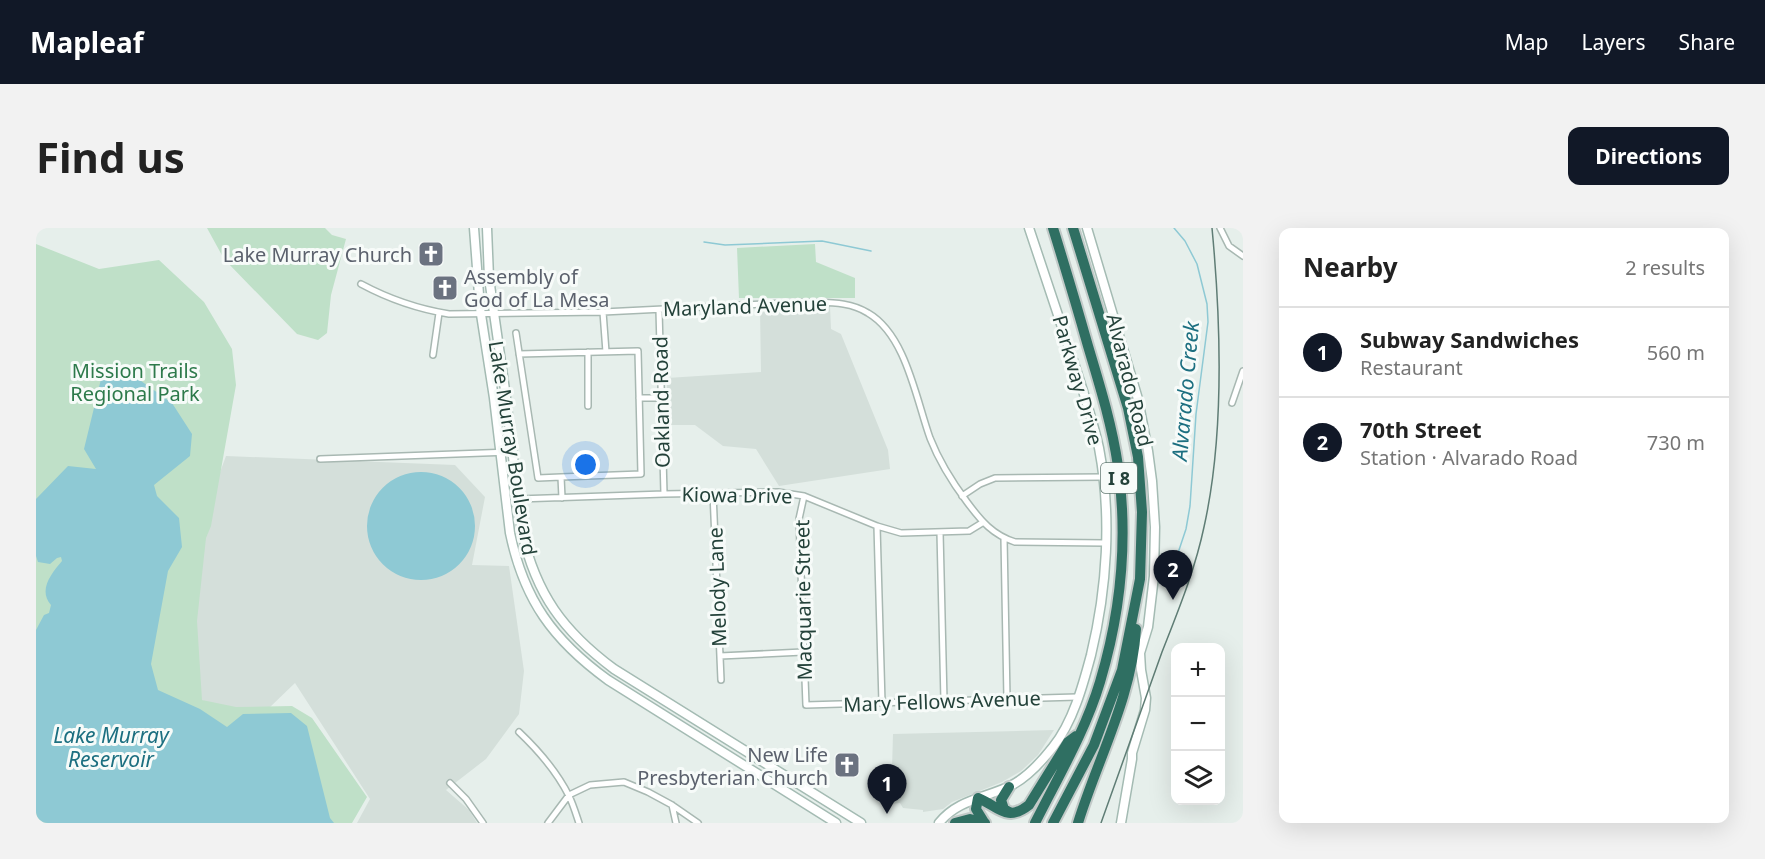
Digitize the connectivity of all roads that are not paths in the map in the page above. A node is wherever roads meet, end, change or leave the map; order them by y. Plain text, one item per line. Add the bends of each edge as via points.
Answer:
1 (474, 228) edge
2 (487, 228) edge
3 (1029, 228) edge
4 (1053, 228) edge
5 (1073, 228) edge
6 (1087, 228) edge
7 (1220, 228) edge
8 (1243, 256) edge
9 (361, 284) dead end
10 (659, 310) junction
11 (603, 312) junction
12 (439, 313) junction
13 (480, 314) junction
14 (493, 315) junction
15 (516, 333) dead end
16 (588, 352) junction
17 (606, 352) junction
18 (519, 354) junction
19 (433, 355) dead end
20 (1243, 371) edge
21 (639, 398) junction
22 (661, 398) junction
23 (1232, 403) dead end
24 (588, 405) dead end
25 (501, 452) junction
26 (513, 452) junction
27 (320, 459) dead end
28 (561, 477) junction
29 (1103, 477) junction
30 (713, 493) junction
31 (664, 494) junction
32 (804, 496) junction
33 (962, 496) junction
34 (562, 498) junction
35 (518, 499) junction
36 (982, 523) junction
37 (877, 526) junction
38 (940, 532) junction
39 (1004, 538) junction
40 (1105, 543) junction
41 (1140, 579) junction
42 (803, 652) junction
43 (720, 656) junction
44 (721, 680) dead end
45 (1077, 697) junction
46 (1007, 699) junction
47 (944, 701) junction
48 (882, 702) junction
49 (806, 705) joint
50 (519, 732) dead end
51 (1081, 732) junction
52 (750, 755) junction
53 (744, 766) junction
54 (450, 783) dead end
55 (1009, 787) junction
56 (569, 795) junction
57 (978, 798) junction
58 (826, 802) junction
59 (672, 805) junction
60 (1011, 813) junction
61 (822, 815) junction
62 (483, 823) edge
63 (548, 823) edge
64 (579, 823) edge
65 (676, 823) edge
66 (698, 823) edge
67 (836, 823) edge
68 (861, 823) edge
69 (939, 823) edge
70 (955, 823) edge
71 (985, 823) edge
72 (1035, 823) edge
73 (1053, 823) edge
74 (1078, 823) edge
75 (1122, 823) edge

1 - 13 main road, Lake Murray Boulevard
2 - 14 main road, Lake Murray Boulevard
3 - 29 main road, Parkway Drive via 1087,400
4 - 51 highway, I 8 via 1106,407 1121,504 1118,602 1112,638 1100,684
5 - 41 highway, I 8 via 1128,408 1138,457 1142,512
6 - 75 main road, Alvarado Road via 1138,399 1154,511 1153,589 1140,664 1145,710 1132,753
7 - 8 street via 1229,246
9 - 12 street, Maryland Avenue via 399,302
10 - 11 street, Maryland Avenue
10 - 22 street, Oakland Road
10 - 33 street, Maryland Avenue via 819,303 845,304 867,312 896,340 931,439
11 - 14 street, Maryland Avenue
11 - 17 street
12 - 13 street, Maryland Avenue
12 - 19 street
13 - 14 street, Maryland Avenue
13 - 25 main road, Lake Murray Boulevard
14 - 26 main road, Lake Murray Boulevard
15 - 18 street
16 - 17 street
16 - 18 street
16 - 24 street
17 - 21 street via 638,351
18 - 28 street via 538,478
20 - 23 street
21 - 22 street
21 - 28 street via 641,474
22 - 31 street, Oakland Road
25 - 26 street
25 - 27 street
25 - 53 main road, Lake Murray Boulevard via 514,552 525,585 551,628 608,680
26 - 35 main road, Lake Murray Boulevard
28 - 34 street
29 - 33 street via 995,478
29 - 40 main road, Parkway Drive
30 - 31 street, Kiowa Drive
30 - 32 street, Kiowa Drive via 761,491
30 - 43 street, Melody Lane
31 - 34 street, Kiowa Drive
32 - 37 street, Kiowa Drive
32 - 42 street, Macquarie Street via 799,519
33 - 36 street, Maryland Avenue
34 - 35 street, Kiowa Drive
35 - 52 main road, Lake Murray Boulevard via 530,563 561,620 614,669
36 - 38 street, Kiowa Drive via 969,531
36 - 39 street, Maryland Avenue
37 - 38 street, Kiowa Drive via 901,533
37 - 48 street
38 - 47 street
39 - 40 street, Maryland Avenue via 1015,542
39 - 46 street
40 - 45 main road, Parkway Drive via 1095,639
41 - 73 highway, I 8 via 1122,670 1107,713
41 - 74 highway via 1135,644 1124,692
42 - 43 street
42 - 49 street, Macquarie Street
43 - 44 street, Melody Lane
45 - 46 street, Mary Fellows Avenue
45 - 55 main road, Parkway Drive via 1070,720 1055,745 1036,767
46 - 47 street, Mary Fellows Avenue
47 - 48 street, Mary Fellows Avenue
48 - 49 street, Mary Fellows Avenue
50 - 56 street via 548,763
51 - 60 highway via 1068,742 1029,805
51 - 72 highway, I 8
52 - 53 main road
52 - 58 main road, Lake Murray Boulevard
53 - 61 main road, Lake Murray Boulevard
54 - 62 street
55 - 57 main road, Parkway Drive
55 - 60 highway via 1001,800 1004,809
56 - 59 street via 590,785 624,782
56 - 63 street
56 - 64 street
57 - 60 highway via 1001,812
57 - 69 main road, Parkway Drive via 953,810
57 - 71 highway via 976,809
58 - 61 main road
58 - 68 main road, Lake Murray Boulevard
59 - 65 street
59 - 66 street
61 - 67 main road, Lake Murray Boulevard
70 - 71 highway via 970,819

